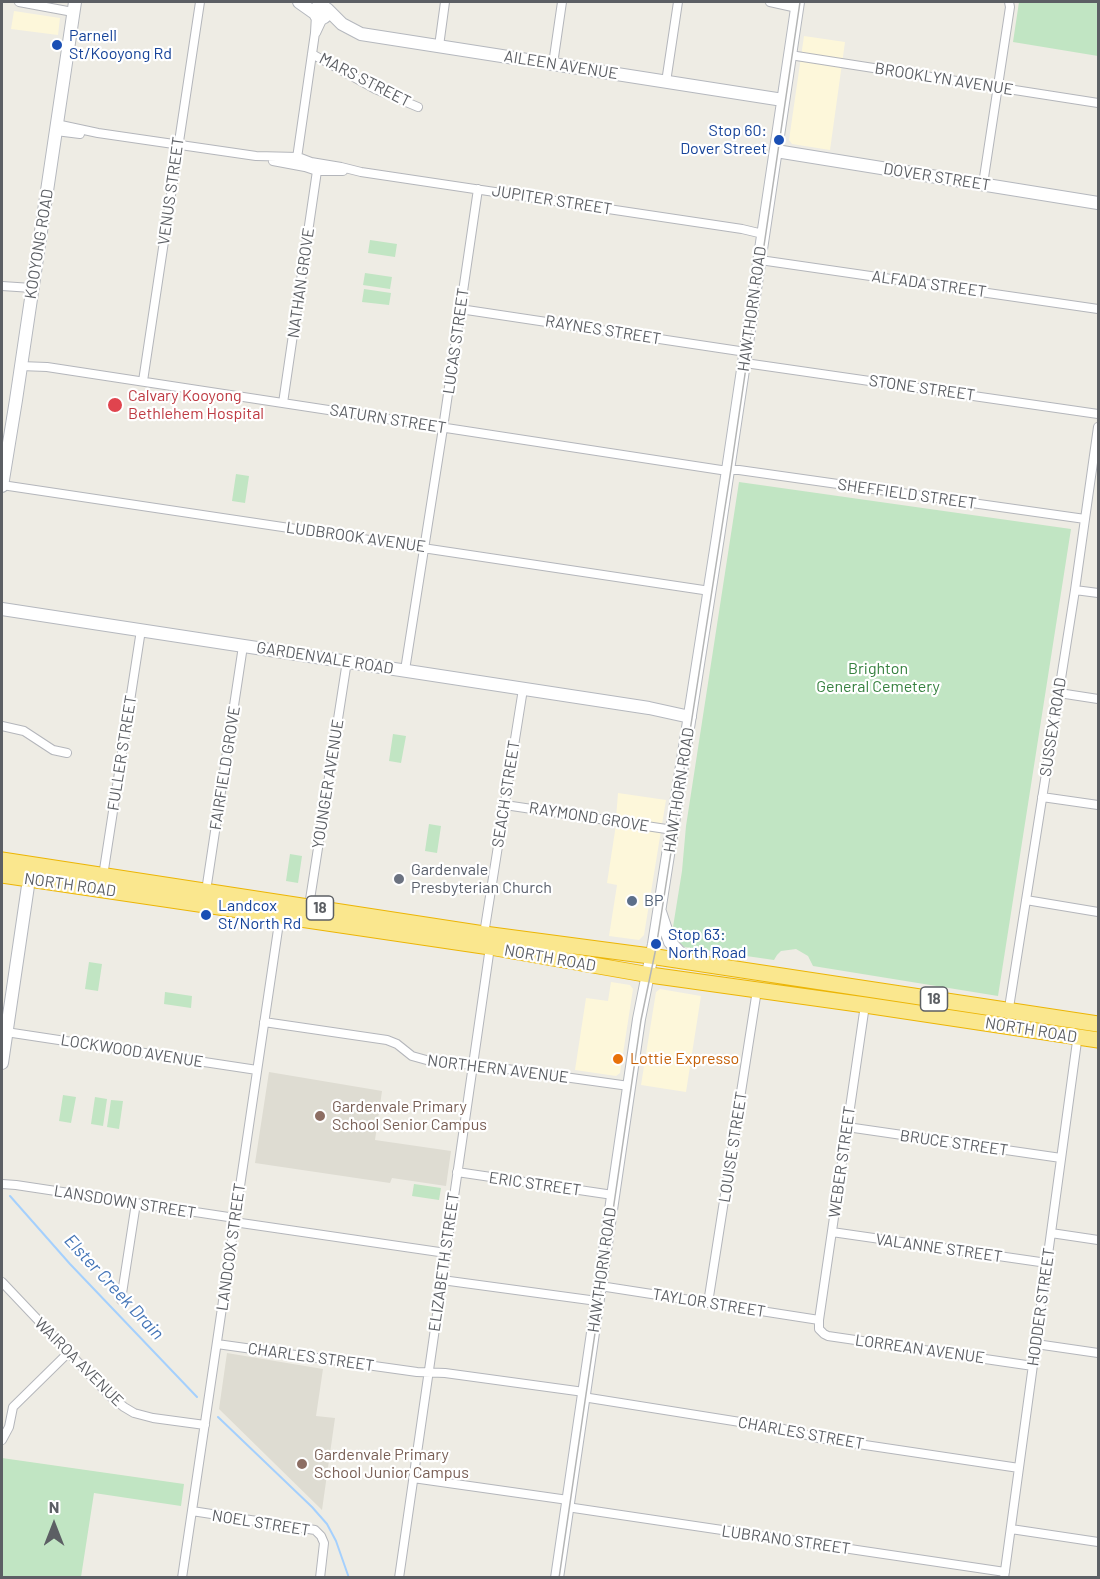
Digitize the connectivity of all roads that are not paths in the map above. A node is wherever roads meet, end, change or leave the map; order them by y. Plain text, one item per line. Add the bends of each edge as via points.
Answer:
1 (20, 2) edge
2 (200, 2) edge
3 (301, 2) edge
4 (445, 2) edge
5 (562, 2) edge
6 (678, 2) edge
7 (770, 2) edge
8 (1009, 2) edge
9 (796, 3) edge
10 (74, 7) edge
11 (321, 14) junction
12 (439, 46) junction
13 (312, 54) junction
14 (790, 56) junction
15 (553, 64) junction
16 (666, 82) junction
17 (998, 87) junction
18 (783, 100) junction
19 (1098, 103) edge
20 (418, 107) dead end
21 (56, 128) junction
22 (178, 144) junction
23 (776, 151) junction
24 (297, 161) junction
25 (318, 167) junction
26 (983, 184) junction
27 (477, 189) junction
28 (1098, 203) edge
29 (764, 232) junction
30 (760, 260) junction
31 (2, 287) edge
32 (31, 291) junction
33 (460, 309) junction
34 (1098, 309) edge
35 (745, 357) junction
36 (21, 363) junction
37 (143, 381) junction
38 (283, 403) junction
39 (1098, 414) edge
40 (1098, 427) edge
41 (443, 428) junction
42 (729, 470) junction
43 (1095, 479) edge
44 (2, 485) edge
45 (1085, 519) junction
46 (424, 547) junction
47 (1075, 590) junction
48 (710, 591) junction
49 (1098, 594) edge
50 (5, 609) edge
51 (141, 630) junction
52 (243, 646) junction
53 (347, 661) junction
54 (405, 670) junction
55 (523, 689) junction
56 (1059, 693) junction
57 (1098, 699) edge
58 (691, 713) junction
59 (2, 726) edge
60 (67, 753) dead end
61 (1042, 797) junction
62 (505, 805) junction
63 (1098, 805) edge
64 (673, 830) junction
65 (2, 860) edge
66 (2, 875) edge
67 (104, 876) junction
68 (29, 879) junction
69 (154, 890) junction
70 (206, 891) junction
71 (1026, 900) junction
72 (309, 906) junction
73 (660, 911) junction
74 (1098, 912) edge
75 (280, 916) junction
76 (487, 940) junction
77 (602, 949) junction
78 (652, 957) junction
79 (695, 963) junction
80 (600, 966) junction
81 (648, 974) junction
82 (757, 990) junction
83 (6, 1004) edge
84 (865, 1005) junction
85 (1007, 1018) junction
86 (1079, 1021) junction
87 (264, 1022) junction
88 (1098, 1024) edge
89 (6, 1032) junction
90 (1077, 1037) junction
91 (1098, 1040) edge
92 (2, 1063) edge
93 (473, 1065) junction
94 (257, 1070) junction
95 (629, 1086) junction
96 (847, 1127) junction
97 (1061, 1158) junction
98 (458, 1172) junction
99 (2, 1183) edge
100 (613, 1195) junction
101 (136, 1203) junction
102 (234, 1220) junction
103 (832, 1232) junction
104 (1051, 1233) junction
105 (1098, 1240) edge
106 (446, 1253) junction
107 (1047, 1263) junction
108 (442, 1280) junction
109 (2, 1282) edge
110 (600, 1286) junction
111 (121, 1300) dead end
112 (597, 1301) junction
113 (708, 1303) junction
114 (819, 1320) junction
115 (217, 1344) junction
116 (1036, 1344) junction
117 (69, 1353) junction
118 (1098, 1353) edge
119 (1033, 1366) junction
120 (428, 1372) junction
121 (584, 1394) junction
122 (205, 1425) junction
123 (2, 1440) edge
124 (1019, 1467) junction
125 (413, 1478) junction
126 (568, 1504) junction
127 (192, 1511) junction
128 (1011, 1529) junction
129 (1098, 1542) edge
130 (1004, 1575) edge
131 (182, 1578) edge
132 (320, 1578) edge
133 (399, 1578) edge
134 (557, 1578) edge

1 - 10 street
2 - 22 street, VENUS STREET
3 - 11 street, AILEEN AVENUE
4 - 12 street
5 - 15 street
6 - 16 street
7 - 9 street
8 - 17 street
9 - 14 street, HAWTHORN ROAD
10 - 21 street, KOOYONG ROAD
11 - 12 street, AILEEN AVENUE via 361,34
11 - 13 street
12 - 15 street, AILEEN AVENUE
13 - 20 street, MARS STREET via 375,89
13 - 24 street
14 - 17 street, BROOKLYN AVENUE
14 - 18 street, HAWTHORN ROAD
15 - 16 street, AILEEN AVENUE
16 - 18 street, AILEEN AVENUE
17 - 19 street, BROOKLYN AVENUE
17 - 26 street
18 - 23 street, HAWTHORN ROAD
21 - 22 street, JUPITER STREET
21 - 32 street, KOOYONG ROAD
22 - 24 street, JUPITER STREET via 278,162
22 - 37 street, VENUS STREET
23 - 26 street, DOVER STREET
23 - 29 street, HAWTHORN ROAD
24 - 25 street, JUPITER STREET
25 - 27 street, JUPITER STREET via 341,167
25 - 38 street, NATHAN GROVE
26 - 28 street, DOVER STREET
27 - 29 street, JUPITER STREET
27 - 33 street, LUCAS STREET
29 - 30 street, HAWTHORN ROAD
30 - 34 street, ALFADA STREET
30 - 35 street, HAWTHORN ROAD
31 - 32 street
32 - 36 street, KOOYONG ROAD
33 - 35 street, RAYNES STREET
33 - 41 street, LUCAS STREET
35 - 39 street, STONE STREET
35 - 42 street, HAWTHORN ROAD
36 - 37 street, SATURN STREET
36 - 44 street, KOOYONG ROAD
37 - 38 street, SATURN STREET
38 - 41 street, SATURN STREET
40 - 43 street, SUSSEX ROAD
41 - 42 street, SATURN STREET
41 - 46 street, LUCAS STREET
42 - 45 street, SHEFFIELD STREET
42 - 48 street, HAWTHORN ROAD
43 - 45 street, SUSSEX ROAD
44 - 46 street, LUDBROOK AVENUE
45 - 47 street, SUSSEX ROAD
46 - 48 street, LUDBROOK AVENUE
46 - 54 street, LUCAS STREET
47 - 49 street
47 - 56 street, SUSSEX ROAD
48 - 58 street, HAWTHORN ROAD
50 - 51 street, GARDENVALE ROAD
51 - 52 street, GARDENVALE ROAD
51 - 67 street, FULLER STREET
52 - 53 street, GARDENVALE ROAD
52 - 70 street, FAIRFIELD GROVE
53 - 54 street, GARDENVALE ROAD
53 - 72 street, YOUNGER AVENUE
54 - 55 street, GARDENVALE ROAD
55 - 58 street, GARDENVALE ROAD
55 - 62 street, SEACH STREET
56 - 57 street
56 - 61 street, SUSSEX ROAD
58 - 64 street, HAWTHORN ROAD
59 - 60 street via 24,731 53,750
61 - 63 street
61 - 71 street, SUSSEX ROAD
62 - 64 street, RAYMOND GROVE
62 - 76 street, SEACH STREET
64 - 73 street, HAWTHORN ROAD
65 - 67 highway, NORTH ROAD / 18
66 - 68 highway, NORTH ROAD / 18
67 - 69 highway, NORTH ROAD / 18
68 - 69 highway, NORTH ROAD / 18
68 - 83 street
69 - 70 highway, NORTH ROAD / 18
69 - 75 highway, NORTH ROAD / 18
70 - 72 highway, NORTH ROAD / 18
71 - 74 street
71 - 85 street, SUSSEX ROAD
72 - 76 highway, NORTH ROAD / 18
73 - 78 street, HAWTHORN ROAD
73 - 79 street via 670,942
75 - 76 highway, NORTH ROAD / 18
75 - 87 street, LANDCOX STREET
76 - 77 highway, NORTH ROAD / 18
76 - 80 highway, NORTH ROAD / 18
76 - 93 street, ELIZABETH STREET
77 - 78 highway, NORTH ROAD / 18
77 - 80 highway
78 - 79 highway, NORTH ROAD / 18
78 - 81 street, HAWTHORN ROAD
79 - 85 highway, NORTH ROAD / 18
80 - 81 highway, NORTH ROAD / 18
81 - 82 highway, NORTH ROAD / 18
81 - 95 street, HAWTHORN ROAD
82 - 84 highway, NORTH ROAD / 18
82 - 113 street, LOUISE STREET
83 - 89 street
84 - 85 highway, NORTH ROAD / 18
84 - 96 street, WEBER STREET
85 - 86 highway, NORTH ROAD / 18
85 - 90 highway, NORTH ROAD / 18
86 - 88 highway, NORTH ROAD / 18
86 - 90 street, HODDER STREET
87 - 93 street, NORTHERN AVENUE via 387,1040 417,1058
87 - 94 street, LANDCOX STREET
89 - 92 street
89 - 94 street, LOCKWOOD AVENUE
90 - 91 highway, NORTH ROAD / 18
90 - 97 street, HODDER STREET
93 - 95 street, NORTHERN AVENUE
93 - 98 street, ELIZABETH STREET
94 - 102 street, LANDCOX STREET
95 - 100 street, HAWTHORN ROAD
96 - 97 street, BRUCE STREET
96 - 103 street, WEBER STREET
97 - 104 street, HODDER STREET
98 - 100 street, ERIC STREET
98 - 106 street, ELIZABETH STREET
99 - 101 street, LANSDOWN STREET
100 - 110 street, HAWTHORN ROAD
101 - 102 street, LANSDOWN STREET
101 - 111 street
102 - 106 street, LANSDOWN STREET
102 - 115 street, LANDCOX STREET
103 - 107 street, VALANNE STREET
103 - 114 street, WEBER STREET
104 - 105 street
104 - 107 street, HODDER STREET
106 - 108 street, ELIZABETH STREET
107 - 116 street, HODDER STREET
108 - 112 street
108 - 120 street, ELIZABETH STREET
109 - 117 street, WAIROA AVENUE
110 - 112 street, HAWTHORN ROAD
110 - 113 street, TAYLOR STREET
112 - 121 street, HAWTHORN ROAD
113 - 114 street, TAYLOR STREET
114 - 119 street, LORREAN AVENUE via 819,1329 828,1336
115 - 120 street, CHARLES STREET
115 - 122 street, LANDCOX STREET
116 - 118 street
116 - 119 street, HODDER STREET
117 - 122 street, WAIROA AVENUE via 110,1396 134,1413
117 - 123 street via 13,1407
119 - 124 street, HODDER STREET
120 - 121 street, CHARLES STREET
120 - 125 street, ELIZABETH STREET
121 - 124 street, CHARLES STREET via 818,1438
121 - 126 street, HAWTHORN ROAD
122 - 127 street, LANDCOX STREET
124 - 128 street, HODDER STREET
125 - 126 street, LUBRANO STREET
125 - 133 street, ELIZABETH STREET
126 - 130 street, LUBRANO STREET
126 - 134 street, HAWTHORN ROAD
127 - 131 street, LANDCOX STREET
127 - 132 street, NOEL STREET via 315,1530 324,1543
128 - 129 street
128 - 130 street, HODDER STREET

